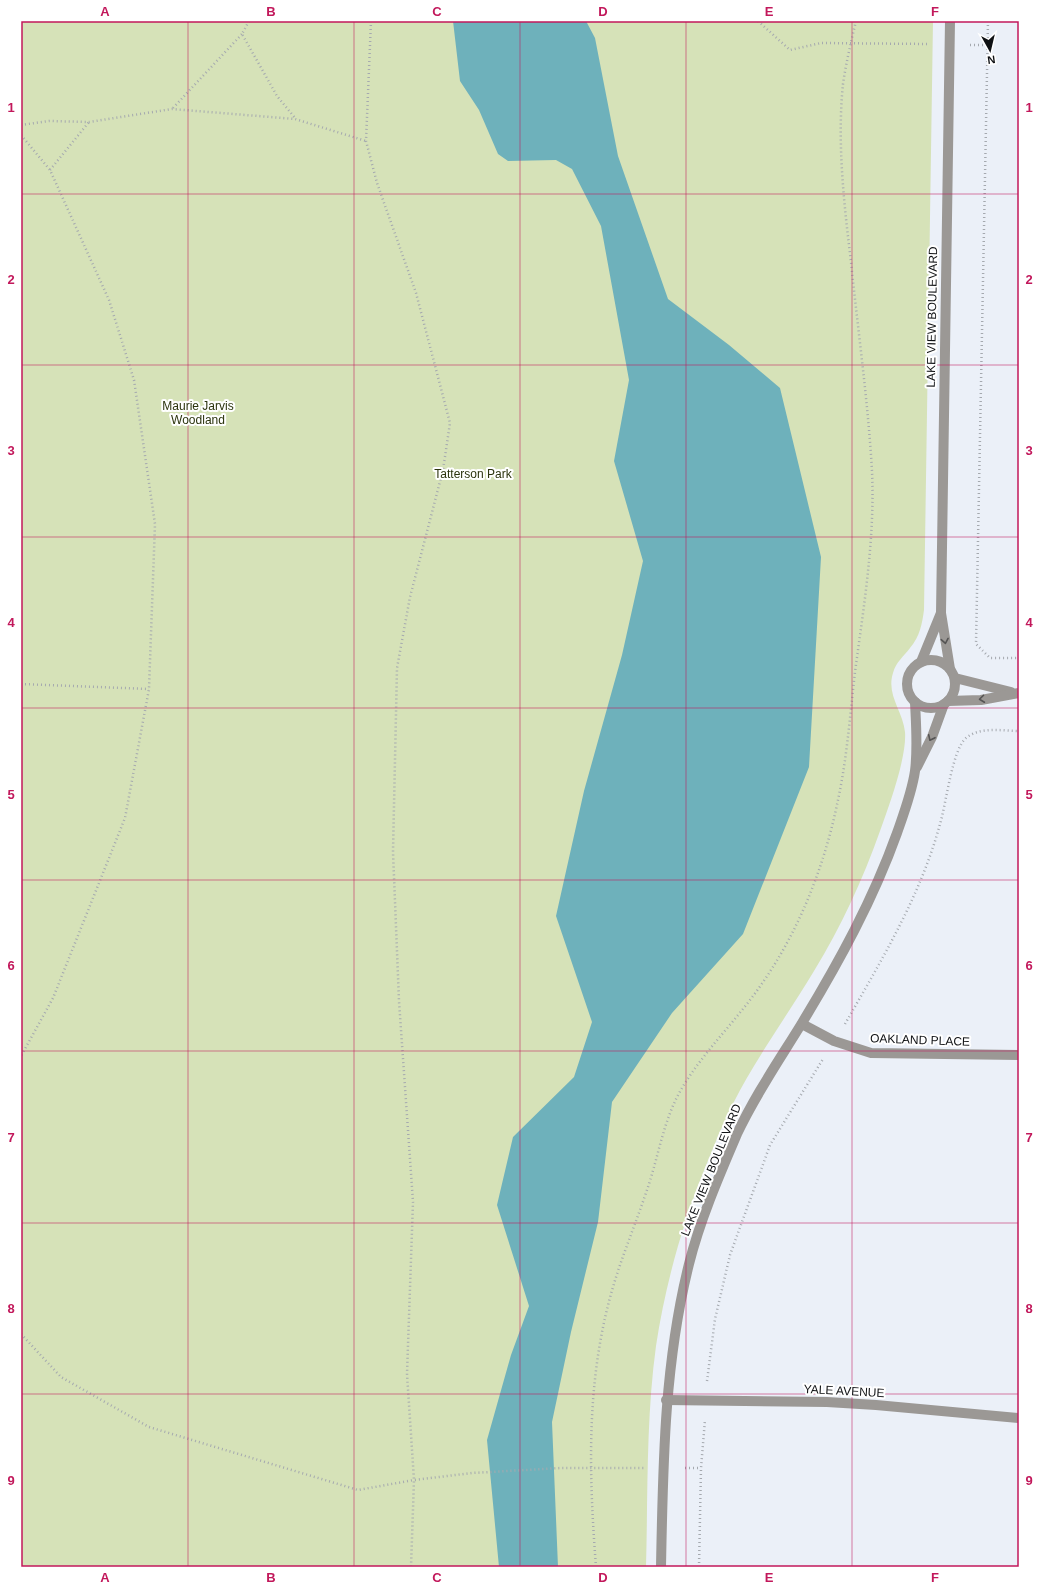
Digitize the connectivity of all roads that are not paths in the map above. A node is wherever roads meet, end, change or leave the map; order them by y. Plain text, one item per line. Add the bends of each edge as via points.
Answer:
1 (950, 21) edge
2 (941, 614) junction
3 (921, 662) junction
4 (950, 669) junction
5 (955, 678) junction
6 (1017, 693) edge
7 (915, 702) junction
8 (946, 703) junction
9 (915, 771) junction
10 (802, 1024) junction
11 (1019, 1055) edge
12 (666, 1400) junction
13 (1019, 1418) edge
14 (662, 1567) edge

1 - 2 street, LAKE VIEW BOULEVARD
2 - 3 street, LAKE VIEW BOULEVARD
2 -> 4 street, LAKE VIEW BOULEVARD
3 - 4 street via 937,660
3 - 7 street via 907,680 907,688
4 - 5 street
5 - 6 street
5 - 8 street via 954,691
6 -> 8 street
7 - 8 street via 929,708
7 - 9 street, LAKE VIEW BOULEVARD
8 -> 9 street, LAKE VIEW BOULEVARD
9 - 10 street, LAKE VIEW BOULEVARD via 906,808 883,871 856,928
10 - 11 street, OAKLAND PLACE via 834,1041 870,1053
10 - 12 street, LAKE VIEW BOULEVARD via 750,1107 699,1229 679,1306
12 - 13 street, YALE AVENUE via 862,1404
12 - 14 street, LAKE VIEW BOULEVARD

